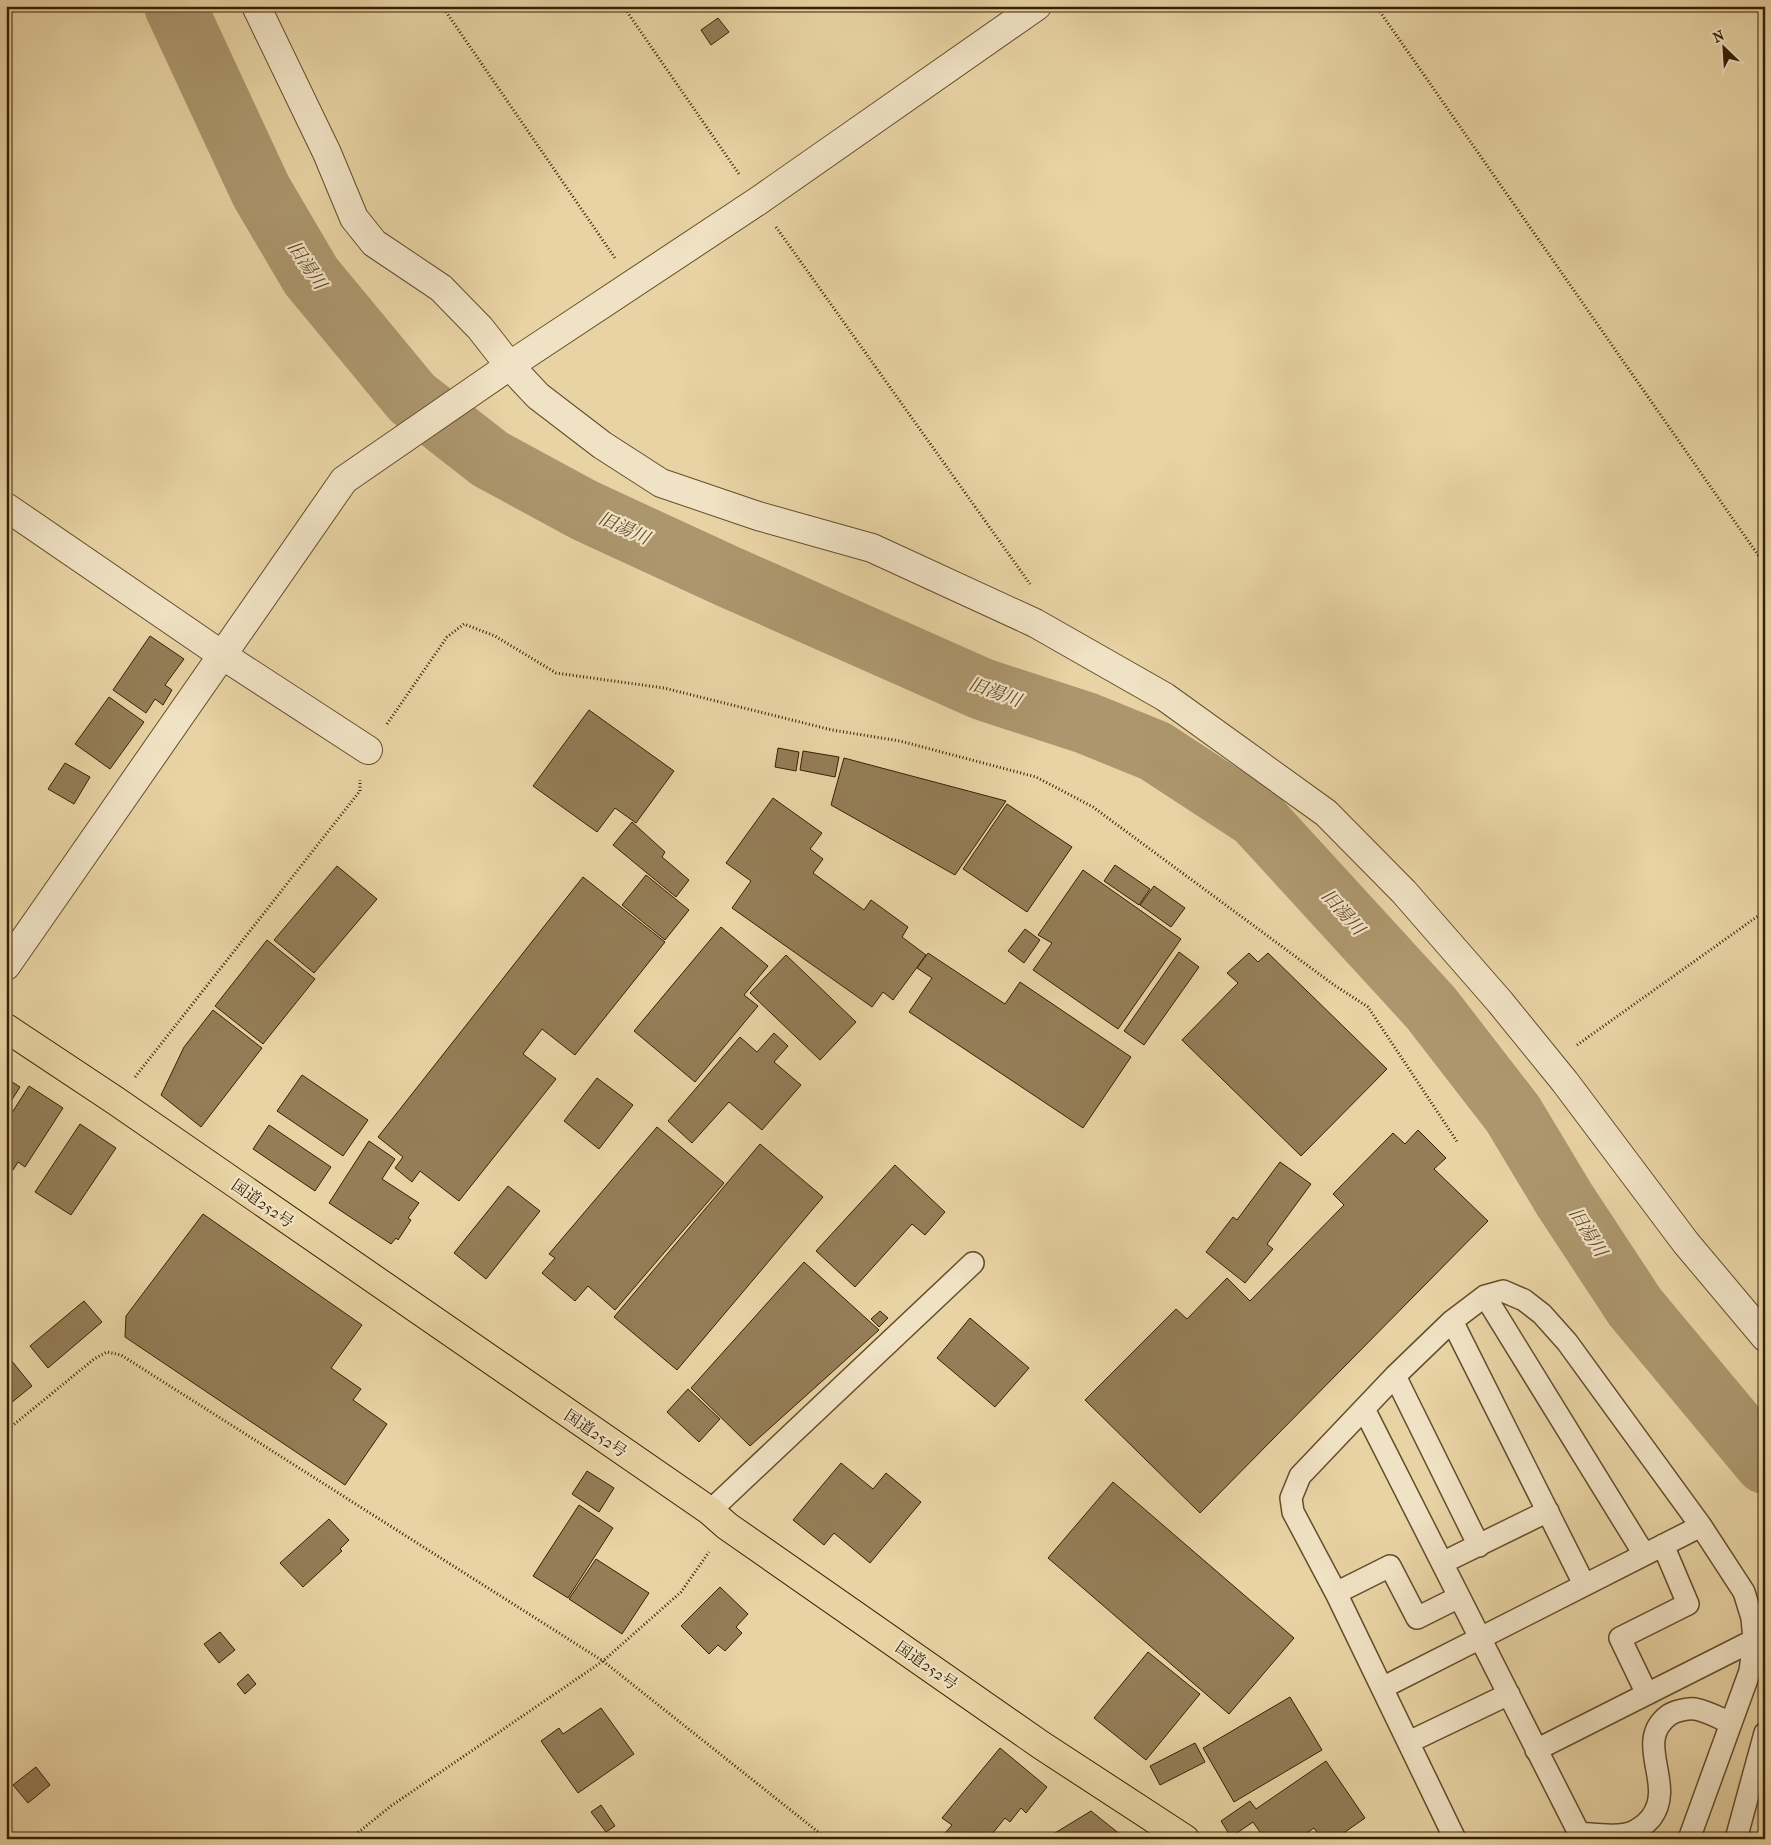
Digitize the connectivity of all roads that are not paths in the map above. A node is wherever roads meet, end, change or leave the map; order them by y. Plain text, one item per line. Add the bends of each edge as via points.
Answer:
1 (256, 6) edge
2 (1037, 6) edge
3 (509, 366) junction
4 (6, 507) edge
5 (222, 655) junction
6 (368, 750) road end
7 (6, 966) edge
8 (6, 1028) edge
9 (973, 1263) dead end
10 (1485, 1296) junction
11 (1452, 1321) junction
12 (1765, 1337) edge
13 (1395, 1376) junction
14 (1364, 1409) junction
15 (1548, 1511) junction
16 (718, 1518) junction
17 (1701, 1526) junction
18 (1663, 1545) junction
19 (1479, 1546) junction
20 (1644, 1554) junction
21 (1442, 1564) junction
22 (1584, 1584) junction
23 (1336, 1592) junction
24 (1459, 1597) junction
25 (1480, 1637) junction
26 (1759, 1648) edge
27 (1382, 1688) junction
28 (1508, 1694) junction
29 (1648, 1694) junction
30 (1731, 1723) junction
31 (1765, 1734) edge
32 (1409, 1742) junction
33 (1536, 1750) junction
34 (1581, 1836) edge
35 (1184, 1839) edge
36 (1455, 1839) edge
37 (1689, 1839) edge
38 (1736, 1839) edge

1 - 3 street via 327,153 354,218 374,243 441,288 480,328
2 - 3 street via 758,201
3 - 5 street via 344,480
3 - 12 street via 538,396 602,445 661,482 758,516 872,548 1035,623 1165,697 1326,813 1404,892 1500,1002 1548,1060 1686,1243
4 - 5 street
5 - 6 street
5 - 7 street
8 - 16 highway, 国道252号
9 - 16 lane
10 - 11 lane
10 - 17 lane via 1503,1291 1524,1300 1542,1314 1567,1342
10 - 20 lane
11 - 13 lane
11 - 15 lane
13 - 14 lane
13 - 19 lane
14 - 21 lane
14 - 23 lane via 1300,1476 1291,1498 1293,1512
15 - 19 lane
15 - 22 lane
16 - 35 highway, 国道252号 via 1041,1745
17 - 18 lane
17 - 26 lane via 1744,1592
18 - 20 lane
18 - 29 lane via 1688,1604 1620,1638
19 - 21 lane
20 - 22 lane
21 - 24 lane
22 - 25 lane
23 - 24 lane via 1390,1566 1417,1618
23 - 27 lane
24 - 25 lane
25 - 27 lane
25 - 28 lane
26 - 29 lane
26 - 30 lane
27 - 32 lane
28 - 32 lane
28 - 33 lane
29 - 33 lane
30 - 34 lane via 1695,1709 1674,1712 1660,1722 1654,1733 1653,1745 1661,1798 1656,1810 1646,1824 1627,1834
30 - 37 lane
31 - 38 lane
32 - 36 lane
33 - 34 lane

